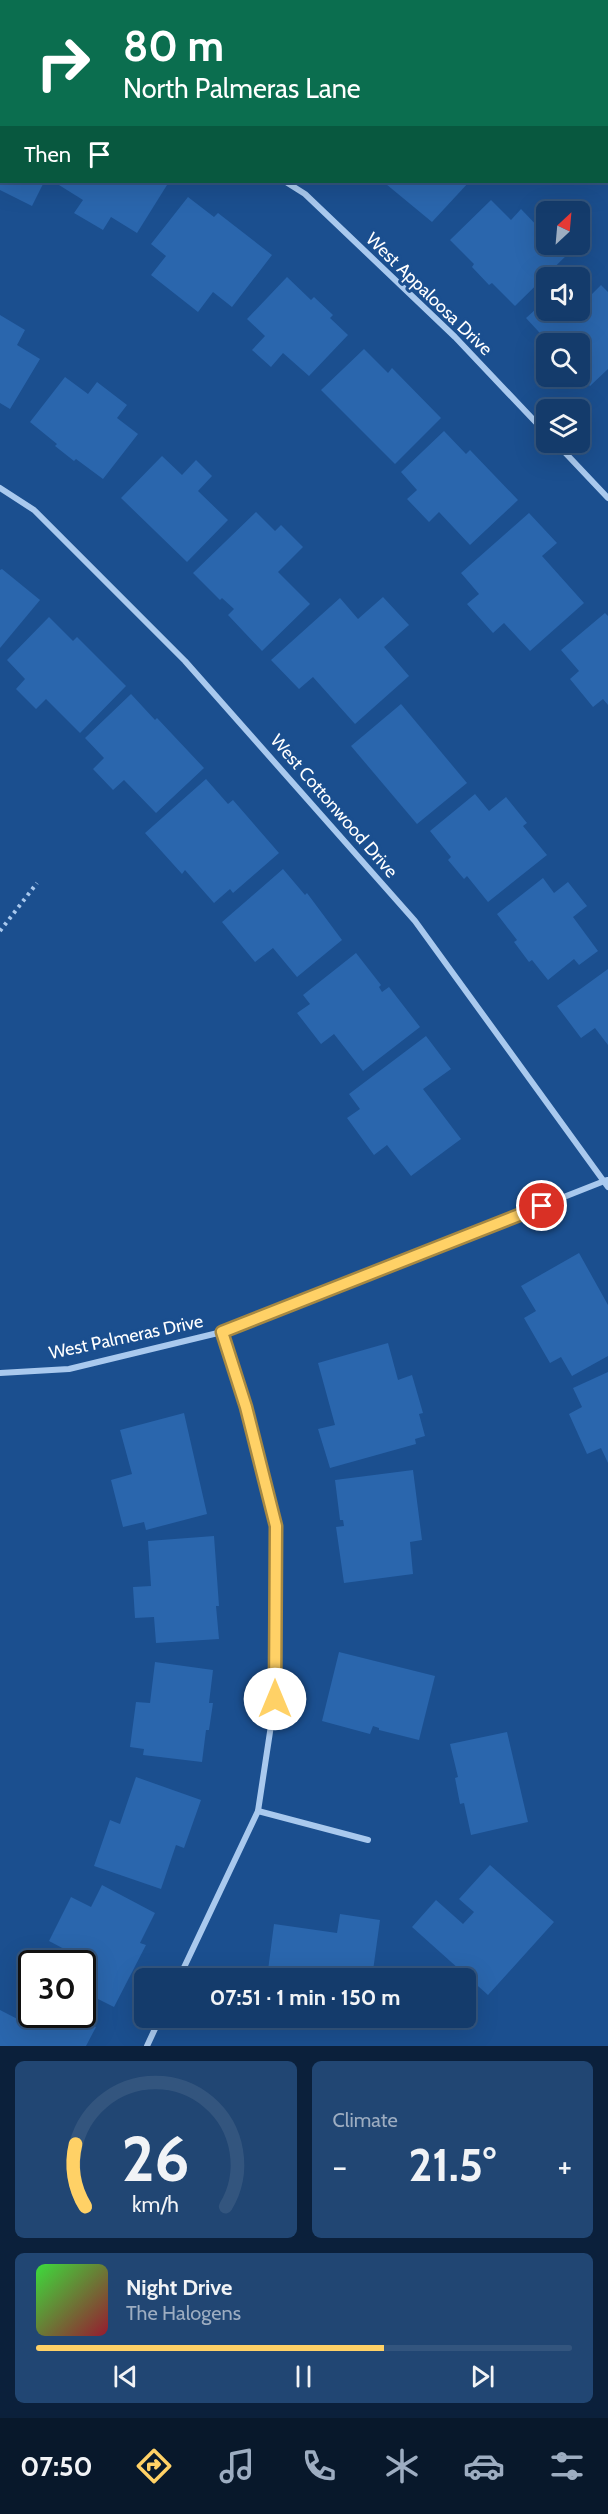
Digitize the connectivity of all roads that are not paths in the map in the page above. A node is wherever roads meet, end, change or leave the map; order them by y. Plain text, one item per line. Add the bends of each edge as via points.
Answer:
1 (288, 183) edge
2 (536, 422) edge
3 (565, 453) edge
4 (0, 488) edge
5 (608, 498) edge
6 (607, 1182) edge
7 (222, 1332) junction
8 (0, 1373) edge
9 (258, 1811) junction
10 (368, 1840) dead end
11 (184, 1968) edge
12 (155, 2028) edge
13 (147, 2046) edge

1 - 2 street, West Appaloosa Drive via 305,194 455,337
3 - 5 street
4 - 6 street, West Cottonwood Drive via 34,510 185,661 415,921
6 - 7 street, West Palmeras Drive
7 - 8 street, West Palmeras Drive via 69,1369
7 - 9 street via 246,1407 276,1526 275,1699
9 - 10 street
9 - 11 street
12 - 13 street

